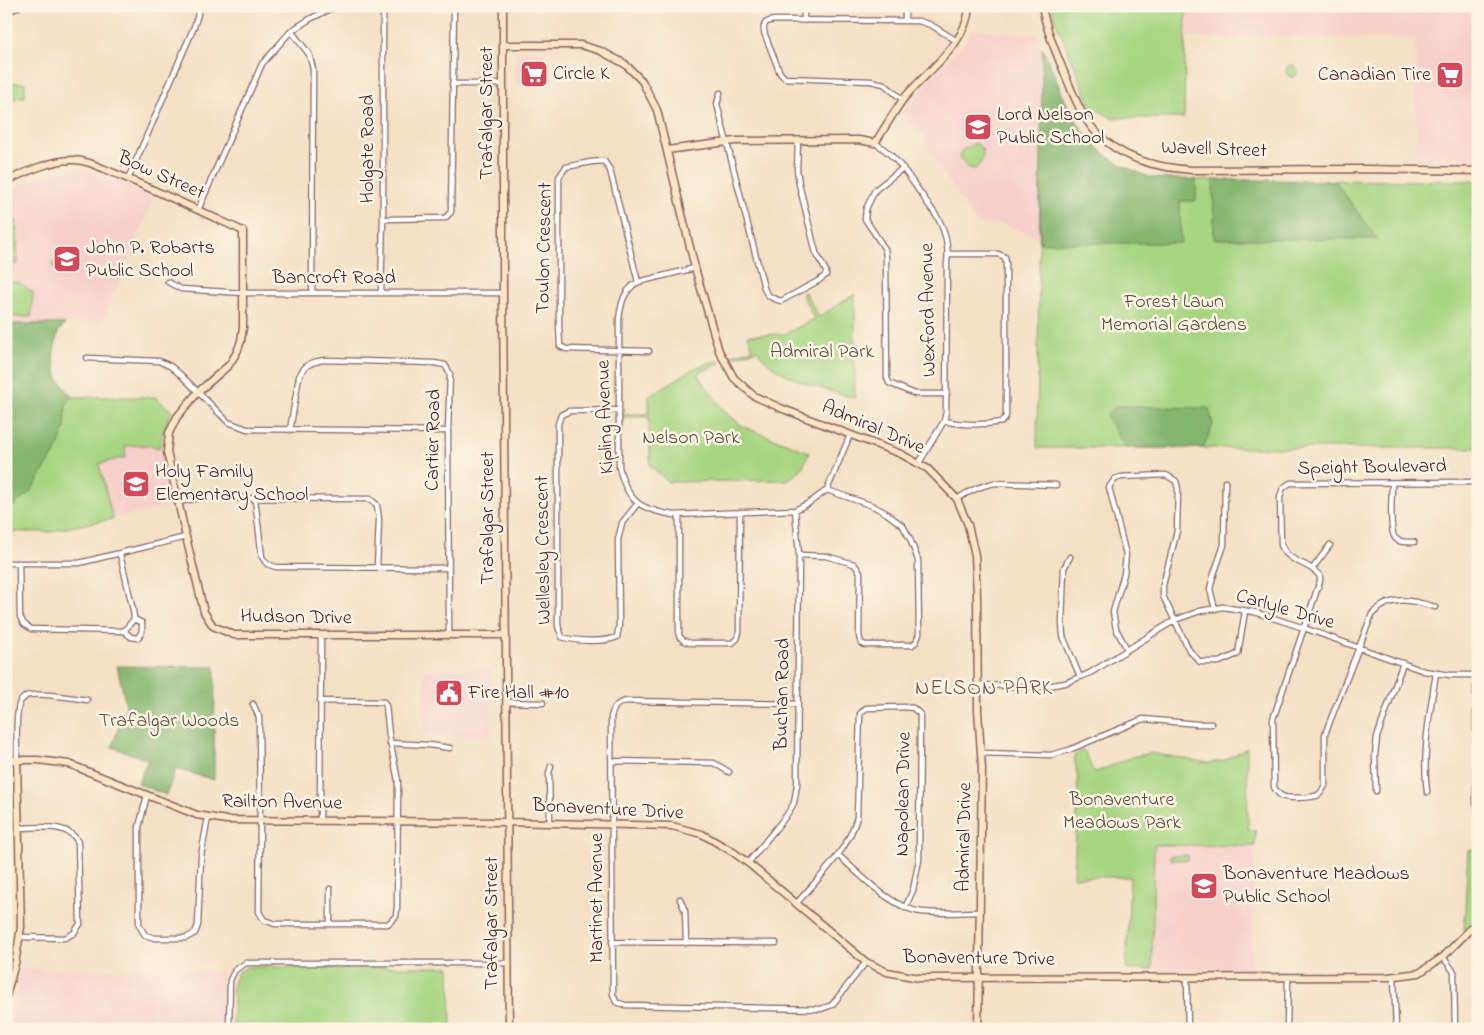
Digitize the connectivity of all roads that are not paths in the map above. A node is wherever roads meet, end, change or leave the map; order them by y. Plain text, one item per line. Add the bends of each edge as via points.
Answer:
1 (18, 6) edge
2 (197, 6) edge
3 (339, 6) edge
4 (383, 6) edge
5 (452, 6) edge
6 (503, 6) edge
7 (804, 6) edge
8 (905, 6) edge
9 (969, 6) edge
10 (1042, 6) edge
11 (6, 12) edge
12 (804, 20) junction
13 (905, 20) junction
14 (291, 31) junction
15 (957, 40) junction
16 (503, 46) junction
17 (452, 84) junction
18 (503, 84) junction
19 (720, 93) dead end
20 (903, 100) junction
21 (798, 140) junction
22 (727, 142) junction
23 (876, 143) junction
24 (667, 150) junction
25 (903, 168) junction
26 (1478, 171) edge
27 (128, 179) junction
28 (6, 182) edge
29 (198, 210) junction
30 (383, 219) junction
31 (948, 254) junction
32 (695, 268) junction
33 (168, 282) dead end
34 (638, 282) junction
35 (312, 292) junction
36 (381, 292) junction
37 (243, 293) junction
38 (503, 293) junction
39 (619, 349) junction
40 (649, 351) dead end
41 (87, 358) dead end
42 (198, 392) junction
43 (947, 394) junction
44 (619, 410) junction
45 (944, 421) junction
46 (290, 430) junction
47 (448, 431) junction
48 (850, 435) junction
49 (919, 463) junction
50 (1225, 482) dead end
51 (1392, 482) junction
52 (1478, 482) edge
53 (1056, 485) dead end
54 (826, 490) junction
55 (255, 499) junction
56 (957, 499) junction
57 (178, 502) junction
58 (638, 503) junction
59 (795, 510) junction
60 (740, 512) junction
61 (680, 515) junction
62 (186, 537) junction
63 (1414, 542) dead end
64 (1330, 545) dead end
65 (120, 554) junction
66 (800, 554) junction
67 (1070, 557) dead end
68 (6, 563) edge
69 (18, 563) junction
70 (377, 567) junction
71 (448, 568) junction
72 (1313, 568) junction
73 (1435, 607) dead end
74 (1215, 609) junction
75 (1246, 611) junction
76 (134, 619) junction
77 (1175, 620) junction
78 (1304, 628) junction
79 (124, 632) junction
80 (321, 635) junction
81 (449, 635) junction
82 (506, 635) junction
83 (1359, 648) junction
84 (1127, 649) junction
85 (1403, 663) junction
86 (1436, 672) junction
87 (1477, 675) edge
88 (1080, 678) junction
89 (979, 685) junction
90 (87, 700) dead end
91 (320, 701) junction
92 (506, 702) junction
93 (543, 703) dead end
94 (253, 704) dead end
95 (798, 704) junction
96 (1211, 724) dead end
97 (390, 743) junction
98 (450, 748) dead end
99 (981, 753) junction
100 (6, 760) edge
101 (17, 760) junction
102 (612, 761) junction
103 (551, 766) dead end
104 (729, 772) dead end
105 (1376, 791) dead end
106 (1427, 792) dead end
107 (147, 795) junction
108 (1478, 808) edge
109 (208, 817) junction
110 (260, 820) junction
111 (320, 821) junction
112 (398, 822) junction
113 (507, 822) junction
114 (550, 823) junction
115 (612, 824) junction
116 (19, 828) junction
117 (838, 855) junction
118 (748, 863) junction
119 (330, 889) dead end
120 (680, 899) dead end
121 (796, 904) junction
122 (905, 908) junction
123 (980, 912) junction
124 (1478, 921) edge
125 (330, 924) junction
126 (19, 937) junction
127 (612, 942) junction
128 (686, 942) junction
129 (776, 943) dead end
130 (1443, 957) junction
131 (508, 962) junction
132 (866, 962) junction
133 (1394, 976) junction
134 (1187, 977) junction
135 (979, 978) junction
136 (1288, 978) junction
137 (6, 996) edge
138 (229, 1029) edge
139 (509, 1029) edge
140 (978, 1029) edge
141 (1188, 1029) edge
142 (1287, 1029) edge
143 (1396, 1029) edge
144 (1455, 1029) edge

1 - 11 street
2 - 27 street via 194,27
3 - 14 street
4 - 30 street, Holgate Road
5 - 17 street
6 - 16 street, Trafalgar Street
7 - 12 street
8 - 13 street
9 - 15 street via 966,23
10 - 26 street, Wavell Street via 1055,52 1082,111 1094,130 1131,157 1168,168 1192,170
12 - 13 street
12 - 20 street via 768,21 763,29 780,73 785,78 871,81 884,84
13 - 15 street via 919,20
14 - 29 street via 262,64
14 - 35 street via 309,54 313,69
15 - 20 street
16 - 18 street, Trafalgar Street
16 - 24 street, Admiral Drive via 581,45 626,64 642,81 657,110
17 - 18 street
17 - 30 street via 451,212 445,218
18 - 38 street, Trafalgar Street
19 - 22 street via 717,104
20 - 23 street
21 - 22 street
21 - 22 street via 799,184 816,253 826,275 780,301 766,294 764,288
21 - 23 street
22 - 24 street
23 - 25 street, Wexford Avenue
24 - 32 street, Admiral Drive
25 - 31 street, Wexford Avenue via 940,222
25 - 43 street via 875,190 866,209 866,219 885,249 887,378 889,383 915,394
27 - 28 street, Bow Street via 72,160 60,161
27 - 29 street, Bow Street
29 - 37 street, Bow Street via 243,231
30 - 36 street, Holgate Road
31 - 43 street, Wexford Avenue
31 - 45 street via 998,254 1004,257 1006,416 1002,422 994,423
32 - 34 street
32 - 48 street, Admiral Drive via 719,351 734,378 754,396
33 - 37 street, Bancroft Road via 181,289
34 - 39 street, Kipling Avenue via 630,286 622,300
34 - 39 street, Toulon Crescent via 610,170 604,161 566,167 559,177 560,346 566,349
35 - 36 street, Bancroft Road
35 - 37 street, Bancroft Road
36 - 38 street, Bancroft Road
37 - 42 street, Hudson Drive via 243,326 237,352 229,365
38 - 82 street, Trafalgar Street
39 - 40 street
39 - 44 street, Kipling Avenue
41 - 42 street via 159,361 170,366
42 - 46 street via 228,422 248,429
42 - 57 street, Hudson Drive via 177,417 169,433 167,452
43 - 45 street, Wexford Avenue
44 - 58 street, Kipling Avenue via 619,467 623,484
44 - 58 street, Wellesley Crescent via 569,411 561,415 558,424 558,626 562,637 570,640 610,640 617,637 618,540 622,523
45 - 49 street, Wexford Avenue
46 - 47 street
46 - 47 street, Cartier Road via 302,370 314,361 324,360 445,365 450,374
47 - 71 street, Cartier Road
48 - 49 street, Admiral Drive
48 - 54 street, Kipling Avenue
49 - 56 street, Admiral Drive via 928,468
50 - 74 street via 1224,545 1210,589
51 - 52 street, Speight Boulevard
51 - 63 street via 1392,530 1396,539
51 - 72 street, Speight Boulevard via 1290,483 1283,488 1280,497 1281,545 1290,558
53 - 56 street via 994,483
54 - 59 street, Kipling Avenue via 809,504
54 - 66 street via 873,506 903,526 918,560 919,634 916,642 912,645 861,644 860,572 854,564 845,561
55 - 57 street via 199,498
55 - 70 street via 262,557 267,564 276,567
55 - 70 street via 370,499 377,506 379,520
56 - 89 street, Admiral Drive via 975,554
57 - 62 street, Hudson Drive
58 - 61 street, Kipling Avenue via 656,513
59 - 60 street, Kipling Avenue
59 - 66 street, Buchan Road
60 - 61 street, Kipling Avenue
60 - 61 street via 739,632 732,643 691,643 680,636
62 - 65 street
62 - 80 street, Hudson Drive via 204,612 213,626 234,635
64 - 72 street
65 - 69 street via 79,563
65 - 76 street
66 - 95 street, Buchan Road
67 - 88 street via 1064,568 1063,636
68 - 69 street
69 - 79 street via 20,617 30,629
70 - 71 street
71 - 81 street, Cartier Road
72 - 78 street via 1320,581
73 - 83 street via 1408,600 1391,601 1380,606 1372,614
74 - 75 street, Carlyle Drive via 1223,607
74 - 77 street, Carlyle Drive
75 - 77 street via 1238,654 1219,662 1200,662 1189,650
75 - 78 street, Carlyle Drive
76 - 79 street
76 - 79 street via 142,623 138,638
77 - 84 street, Carlyle Drive
77 - 84 street via 1162,590 1177,531 1176,482 1166,475 1115,479 1109,487 1126,555 1113,612 1116,629
78 - 83 street, Carlyle Drive
78 - 83 street via 1272,719 1274,787 1283,797 1315,797 1323,790 1325,734
80 - 81 street, Hudson Drive
80 - 91 street
81 - 82 street, Hudson Drive
82 - 92 street, Trafalgar Street
83 - 85 street, Carlyle Drive
84 - 88 street, Carlyle Drive
85 - 86 street, Carlyle Drive
85 - 105 street via 1377,737
86 - 87 street, Carlyle Drive
86 - 106 street via 1427,731
87 - 108 street
88 - 89 street, Carlyle Drive via 1041,687
89 - 99 street, Admiral Drive
90 - 101 street via 25,696 18,711
91 - 97 street via 384,702
91 - 111 street
92 - 93 street
92 - 113 street, Trafalgar Street
94 - 110 street via 259,718
95 - 102 street, Martinet Avenue via 618,703 611,717
95 - 118 street, Buchan Road via 794,803
96 - 99 street via 1143,719 1051,755
97 - 98 street
97 - 112 street via 398,781
99 - 123 street, Admiral Drive
100 - 101 street, Railton Avenue
101 - 107 street, Railton Avenue via 69,764
101 - 116 street
102 - 104 street via 714,763
102 - 115 street, Martinet Avenue
103 - 114 street
107 - 109 street, Railton Avenue
107 - 109 street via 139,827 139,925 145,935 186,938 195,934 201,856
109 - 110 street, Railton Avenue
110 - 111 street, Railton Avenue
110 - 125 street via 259,912 264,920 275,924
111 - 112 street, Railton Avenue
112 - 113 street, Railton Avenue
112 - 125 street via 396,916 388,924
113 - 114 street, Bonaventure Drive
113 - 131 street, Trafalgar Street
114 - 115 street, Bonaventure Drive
115 - 118 street, Bonaventure Drive via 686,829 717,841
115 - 127 street, Martinet Avenue
116 - 126 street
116 - 126 street via 56,828 76,836 80,924 65,938
117 - 121 street, Napolean Drive
117 - 122 street
117 - 122 street, Napolean Drive via 848,842 857,817 860,714 866,708 913,708 920,714 919,860 913,890
118 - 121 street, Bonaventure Drive
119 - 125 street
120 - 128 street via 685,911
121 - 132 street, Bonaventure Drive
122 - 123 street via 922,912
123 - 135 street, Admiral Drive
124 - 130 street, Bonaventure Drive
126 - 137 street
127 - 128 street
127 - 132 street, Martinet Avenue via 613,994 616,1002 625,1005 821,1009 832,1005
128 - 129 street
130 - 133 street, Bonaventure Drive via 1420,973
130 - 144 street via 1454,972
131 - 138 street via 246,963 235,970 230,980
131 - 139 street, Trafalgar Street
132 - 135 street, Bonaventure Drive via 887,972 918,978
133 - 136 street, Bonaventure Drive
133 - 143 street
134 - 135 street, Bonaventure Drive
134 - 136 street, Bonaventure Drive
134 - 141 street
135 - 140 street, Admiral Drive
136 - 142 street

